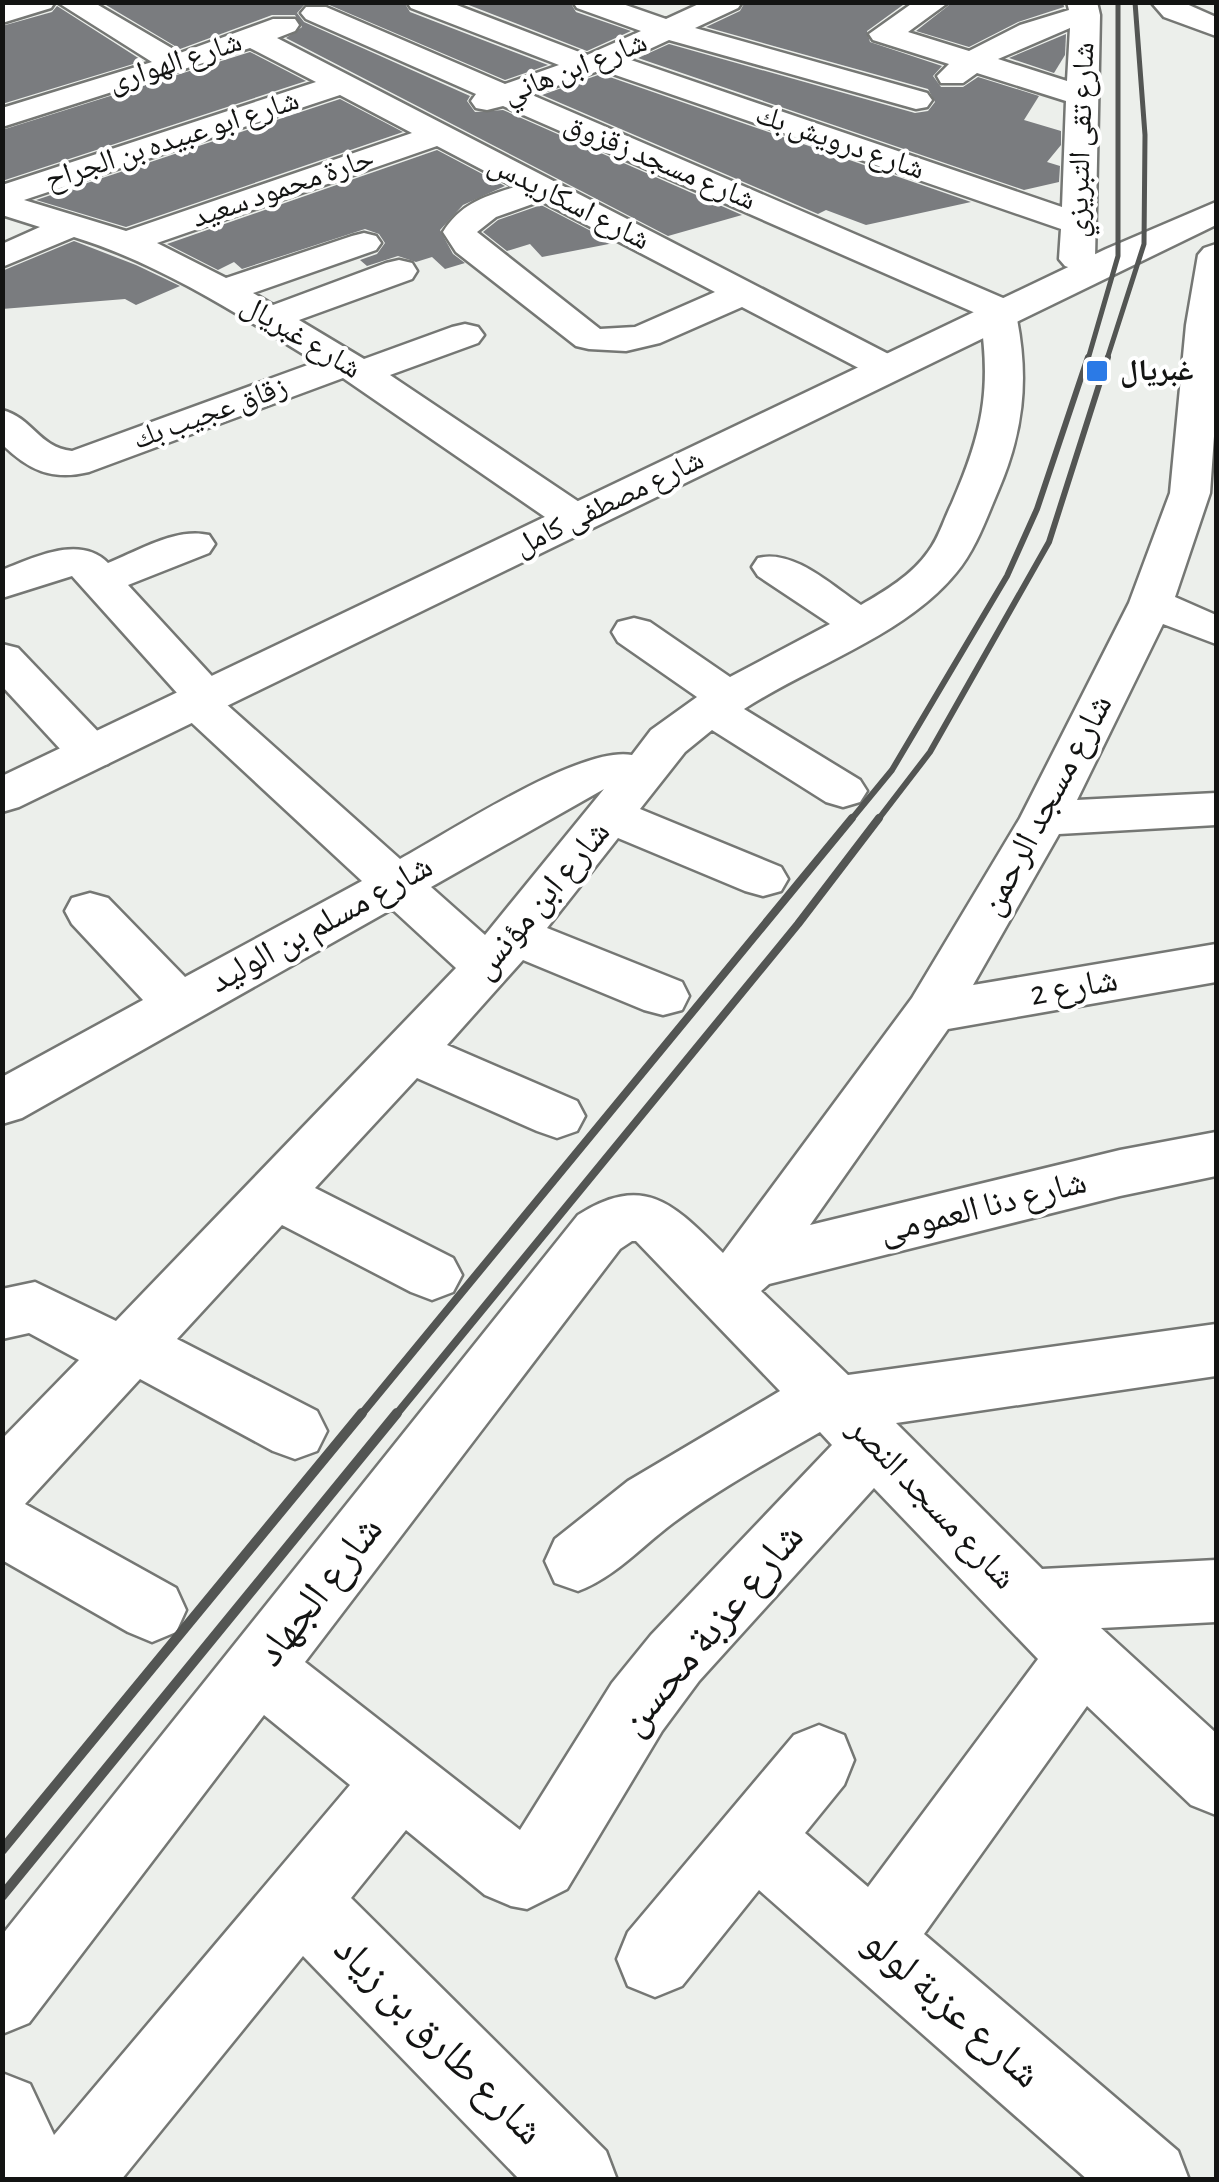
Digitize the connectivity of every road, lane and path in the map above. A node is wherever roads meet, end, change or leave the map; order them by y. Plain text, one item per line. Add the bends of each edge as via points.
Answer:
1 (41, 2) edge
2 (72, 2) edge
3 (421, 2) edge
4 (587, 2) edge
5 (728, 2) edge
6 (936, 2) edge
7 (1166, 2) edge
8 (331, 8) edge
9 (632, 8) edge
10 (1084, 8) edge
11 (2, 14) edge
12 (1214, 24) edge
13 (671, 31) junction
14 (252, 37) junction
15 (972, 62) junction
16 (594, 63) junction
17 (178, 64) junction
18 (342, 84) junction
19 (505, 95) junction
20 (1083, 96) junction
21 (916, 100) junction
22 (2, 118) edge
23 (880, 126) dead end
24 (428, 129) junction
25 (544, 189) junction
26 (2, 196) edge
27 (2, 204) edge
28 (1216, 212) edge
29 (1080, 224) junction
30 (70, 226) junction
31 (126, 242) junction
32 (364, 243) dead end
33 (1203, 246) edge
34 (2, 257) edge
35 (399, 271) dead end
36 (1075, 277) junction
37 (224, 291) junction
38 (743, 293) junction
39 (1001, 313) junction
40 (270, 318) junction
41 (465, 335) dead end
42 (354, 368) junction
43 (887, 368) junction
44 (1207, 403) edge
45 (2, 422) edge
46 (1203, 499) edge
47 (576, 518) junction
48 (194, 544) dead end
49 (773, 567) dead end
50 (100, 581) junction
51 (2, 586) edge
52 (1151, 603) junction
53 (862, 626) junction
54 (1216, 630) edge
55 (634, 632) dead end
56 (2, 658) edge
57 (201, 700) junction
58 (719, 703) junction
59 (91, 753) junction
60 (645, 773) junction
61 (843, 791) dead end
62 (2, 796) edge
63 (1216, 809) edge
64 (610, 816) junction
65 (1044, 818) junction
66 (764, 879) dead end
67 (394, 883) junction
68 (90, 911) dead end
69 (501, 951) junction
70 (1216, 963) edge
71 (663, 996) dead end
72 (178, 1004) junction
73 (931, 1012) junction
74 (408, 1052) junction
75 (2, 1103) edge
76 (557, 1116) dead end
77 (1216, 1154) edge
78 (274, 1194) junction
79 (653, 1221) joint
80 (432, 1275) dead end
81 (737, 1278) junction
82 (2, 1314) edge
83 (128, 1350) junction
84 (1216, 1350) edge
85 (846, 1414) junction
86 (295, 1431) dead end
87 (2, 1484) edge
88 (2, 1524) edge
89 (578, 1562) dead end
90 (1216, 1591) edge
91 (1027, 1601) junction
92 (152, 1610) dead end
93 (1082, 1656) junction
94 (259, 1668) junction
95 (818, 1760) dead end
96 (400, 1780) junction
97 (1216, 1780) edge
98 (754, 1837) junction
99 (301, 1901) junction
100 (874, 1940) junction
101 (655, 1959) dead end
102 (2, 1996) edge
103 (2, 2112) edge
104 (33, 2180) edge
105 (69, 2180) edge
106 (577, 2180) edge
107 (1149, 2180) edge

1 - 11 street
2 - 17 street
3 - 16 street, شارع درويش بك
4 - 9 street
5 - 13 street, شارع ابن هاني
6 - 15 street via 884,34
7 - 12 street
8 - 14 street, شارع الهوارى
8 - 19 street, شارع مسجد زقزوق
9 - 13 street
10 - 15 street via 1001,42
10 - 20 street, شارع تقى التبريزي
13 - 16 street, شارع ابن هاني
13 - 21 street
14 - 17 street, شارع الهوارى
14 - 18 street, شارع اسكاريدس
15 - 20 street
15 - 21 street
16 - 19 street, شارع ابن هاني
16 - 29 street, شارع درويش بك
17 - 22 street, شارع الهوارى
18 - 24 street, شارع اسكاريدس
18 - 26 street, شارع ابو عبيده بن الجراح
19 - 24 street, شارع ابن هاني
19 - 39 street, شارع مسجد زقزوق
20 - 29 street, شارع تقى التبريزي
21 - 23 street
24 - 25 street, شارع اسكاريدس
24 - 31 street, حارة محمود سعيد
25 - 38 street, شارع اسكاريدس
25 - 38 street via 477,214 460,232 589,338 632,341
27 - 30 street, شارع غبريال
28 - 33 street, شارع مصطفى كامل
29 - 36 street, شارع تقى التبريزي
30 - 31 street, شارع غبريال
30 - 34 street
31 - 37 street, شارع غبريال
32 - 37 street
33 - 36 street, شارع مصطفى كامل
33 - 44 street, شارع مسجد الرحمن
35 - 40 street
36 - 39 street, شارع مصطفى كامل
37 - 40 street, شارع غبريال
38 - 43 street, شارع اسكاريدس
39 - 43 street, شارع مصطفى كامل
39 - 53 street, شارع ابن مؤنس via 1007,392 984,477 948,555
40 - 42 street, شارع غبريال
41 - 42 street, زقاق عجيب بك
42 - 45 street, زقاق عجيب بك via 75,463 40,458
42 - 47 street, شارع غبريال
43 - 47 street, شارع مصطفى كامل
44 - 46 street, شارع مسجد الرحمن
46 - 52 street, شارع مسجد الرحمن
47 - 57 street, شارع مصطفى كامل
48 - 50 street
49 - 53 street
50 - 51 street via 85,564 70,561
50 - 57 street
52 - 54 street
52 - 65 street, شارع مسجد الرحمن
53 - 58 street, شارع ابن مؤنس
55 - 58 street
56 - 59 street
57 - 59 street, شارع مصطفى كامل
57 - 67 street
58 - 60 street, شارع ابن مؤنس via 668,741
58 - 61 street
59 - 62 street, شارع مصطفى كامل
60 - 64 street, شارع ابن مؤنس
60 - 67 street, شارع مسلم بن الوليد via 598,771
63 - 65 street
64 - 66 street
64 - 69 street, شارع ابن مؤنس
65 - 73 street, شارع مسجد الرحمن
67 - 69 street
67 - 72 street, شارع مسلم بن الوليد
68 - 72 street
69 - 71 street
69 - 74 street, شارع ابن مؤنس
70 - 73 street, شارع 2
72 - 75 street, شارع مسلم بن الوليد
73 - 81 street, شارع مسجد الرحمن
74 - 76 street
74 - 78 street, شارع ابن مؤنس
77 - 81 street, شارع دنا العمومى via 1120,1172
78 - 80 street
78 - 83 street, شارع ابن مؤنس
79 - 81 street, شارع مسجد النصر
79 - 94 street, شارع الجهاد via 618,1220 599,1232
81 - 85 street, شارع مسجد النصر
82 - 83 street via 35,1307
83 - 86 street
83 - 87 street, شارع ابن مؤنس
84 - 85 street
85 - 89 street via 728,1452 650,1502
85 - 91 street, شارع مسجد النصر
85 - 96 street, شارع عزبة محسن via 636,1707 542,1863 527,1872 512,1869
88 - 92 street
90 - 91 street
91 - 93 street, شارع مسجد النصر
93 - 97 street, شارع مسجد النصر
93 - 100 street
94 - 96 street
94 - 102 street, شارع الجهاد
95 - 98 street
96 - 99 street
98 - 100 street, شارع عزبة لولو
98 - 101 street
99 - 105 street
99 - 106 street, شارع طارق بن زياد
100 - 107 street, شارع عزبة لولو
103 - 104 street

